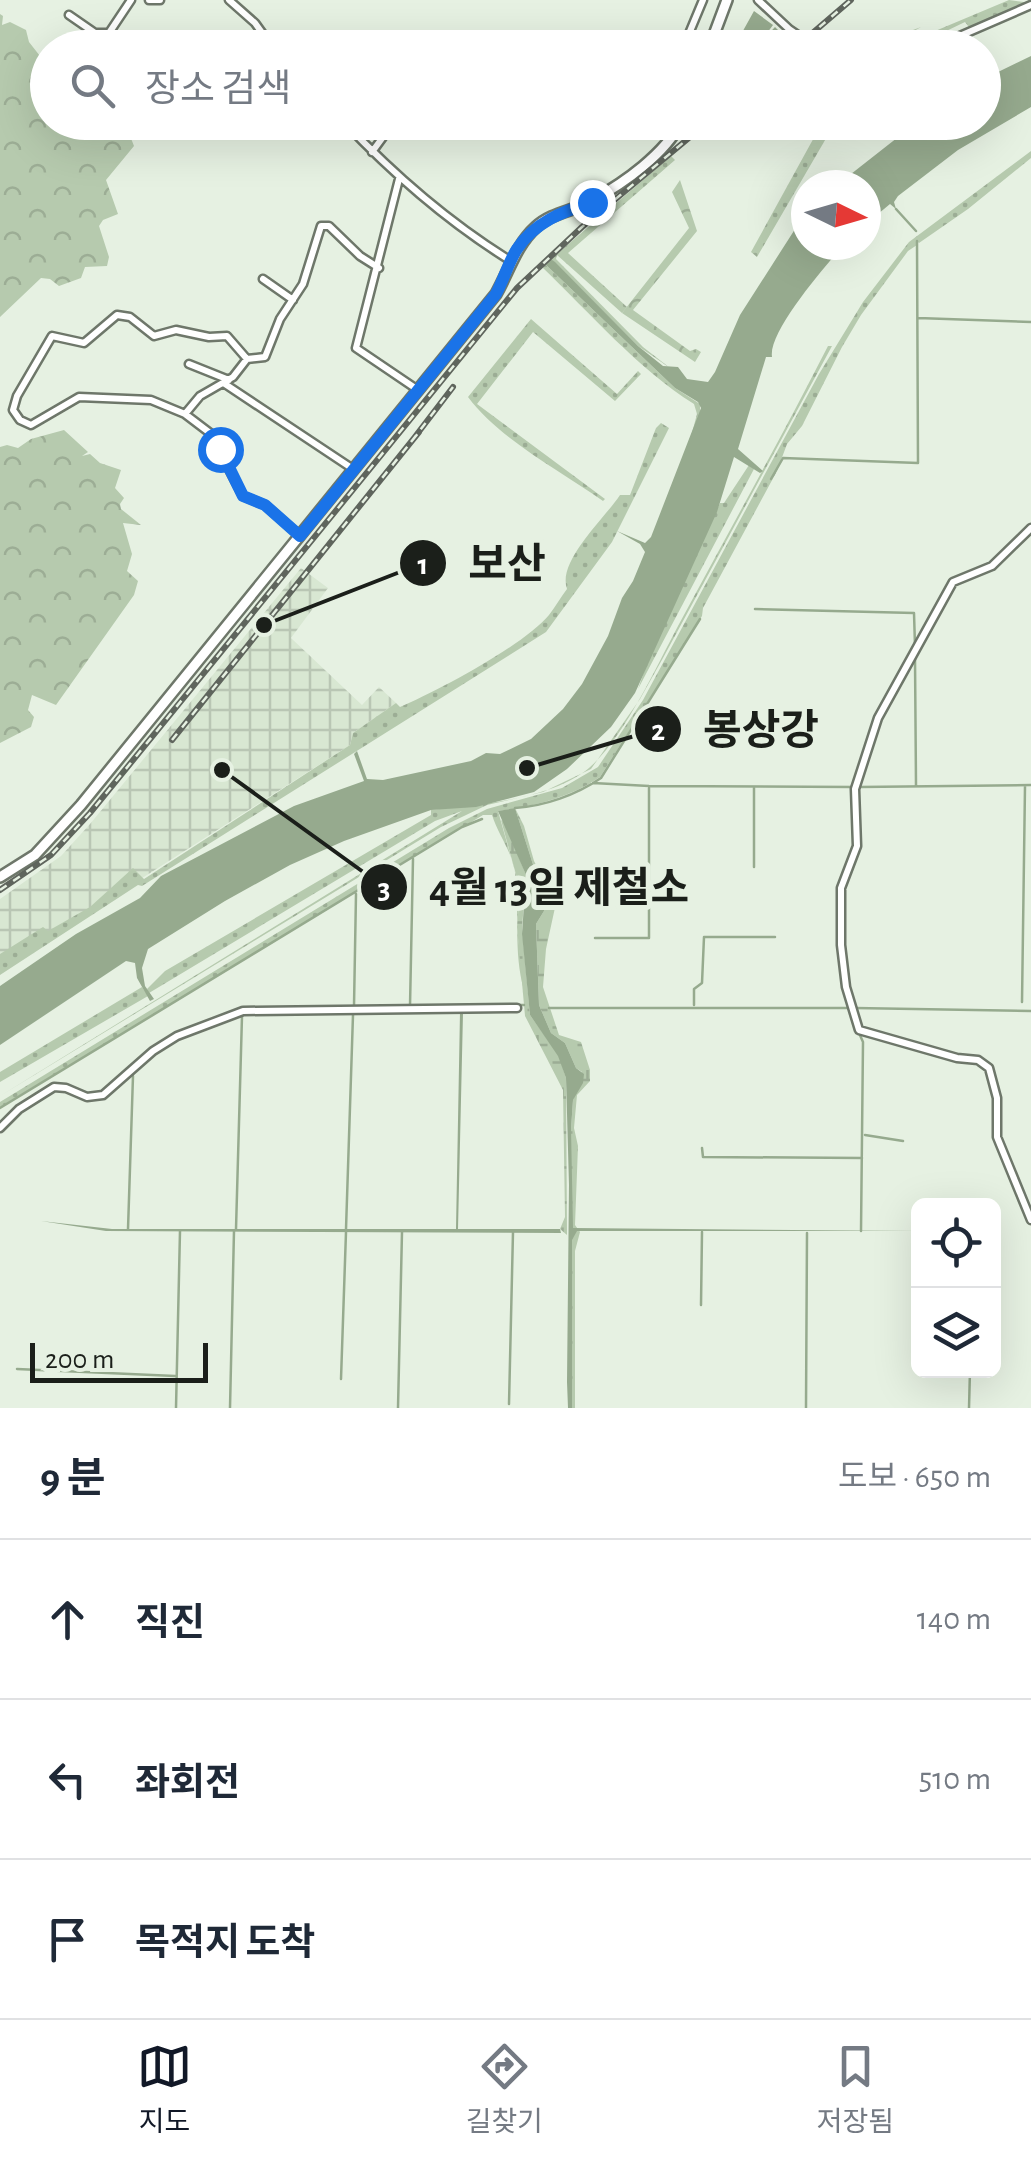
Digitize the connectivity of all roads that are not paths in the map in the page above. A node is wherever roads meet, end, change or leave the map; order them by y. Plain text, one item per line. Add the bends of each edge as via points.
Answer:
1 (131, 0) edge
2 (149, 0) edge
3 (160, 0) edge
4 (229, 0) edge
5 (703, 0) edge
6 (727, 0) edge
7 (758, 0) edge
8 (1031, 5) edge
9 (69, 15) dead end
10 (91, 30) edge
11 (111, 30) edge
12 (259, 30) edge
13 (690, 30) edge
14 (716, 30) edge
15 (790, 30) edge
16 (973, 30) edge
17 (361, 140) edge
18 (381, 140) edge
19 (669, 140) edge
20 (372, 152) junction
21 (399, 179) junction
22 (511, 261) junction
23 (379, 268) junction
24 (263, 279) dead end
25 (293, 300) junction
26 (246, 359) junction
27 (190, 364) dead end
28 (227, 382) junction
29 (418, 390) junction
30 (185, 414) junction
31 (354, 469) junction
32 (1031, 528) edge
33 (300, 536) junction
34 (0, 877) edge
35 (517, 1008) dead end
36 (0, 1128) edge
37 (1031, 1220) edge

1 - 11 street
2 - 3 street
4 - 12 street
5 - 13 street
6 - 14 main road
7 - 15 street
8 - 16 street
9 - 10 street
17 - 20 street
18 - 20 street
19 - 22 main road via 592,202 548,218
20 - 21 street
21 - 22 street
21 - 23 street
22 - 29 main road via 496,294
23 - 25 street via 325,224
23 - 29 street via 356,348
24 - 25 street
25 - 26 street via 265,356
26 - 28 street
26 - 30 street via 227,336 176,330 154,336 117,315 84,343 52,336 14,404 20,420 31,425 79,397 142,398
27 - 28 street
28 - 30 street via 200,396
28 - 31 street
29 - 31 main road
30 - 33 street via 216,441 243,496 265,505
31 - 33 main road
32 - 37 street via 992,566 953,582 888,697 856,789 857,846 841,888 844,972 856,1027 989,1068 998,1098 997,1138
33 - 34 main road via 58,833
35 - 36 street via 242,1012 177,1036 103,1095 88,1098 54,1087

